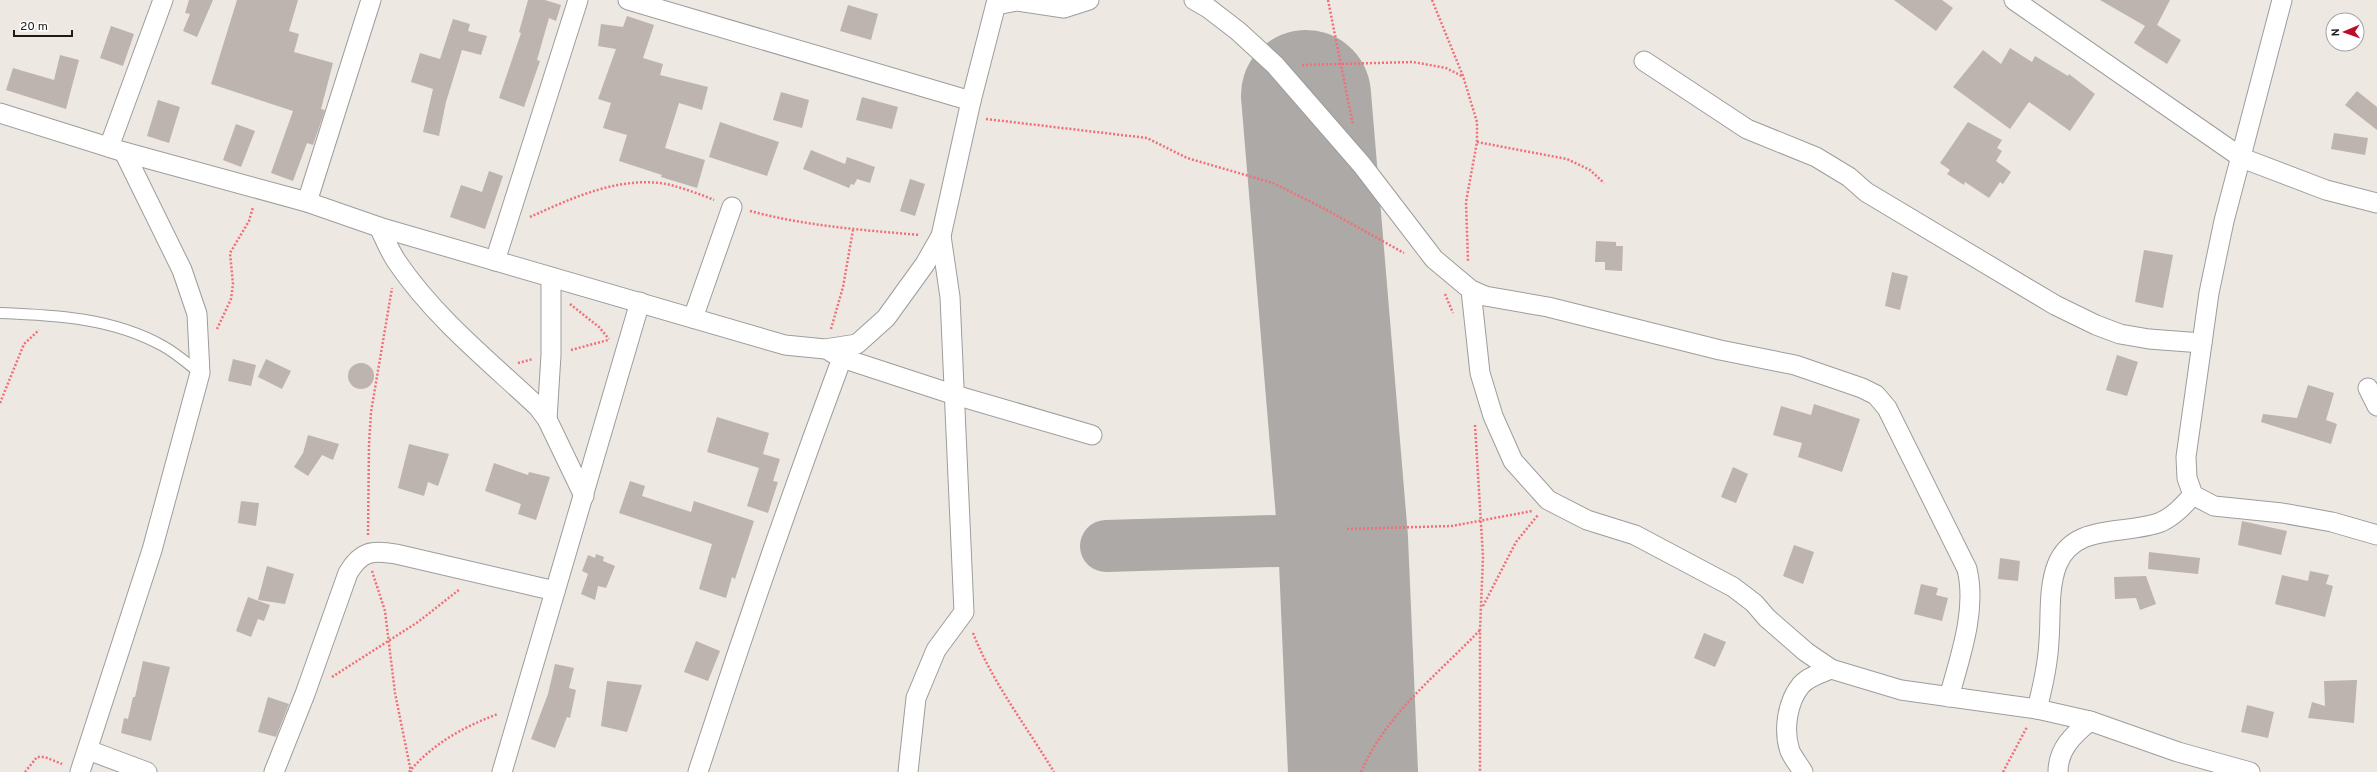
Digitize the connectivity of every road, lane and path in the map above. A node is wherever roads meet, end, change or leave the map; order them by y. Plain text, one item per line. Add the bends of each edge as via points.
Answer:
1 (163, 0) edge
2 (371, 0) edge
3 (578, 0) edge
4 (628, 0) edge
5 (1089, 0) edge
6 (1194, 0) edge
7 (1328, 0) edge
8 (1432, 0) edge
9 (2014, 0) edge
10 (2282, 0) edge
11 (997, 3) edge
12 (1644, 61) dead end
13 (1340, 64) junction
14 (1275, 65) junction
15 (1463, 76) junction
16 (969, 109) junction
17 (0, 113) edge
18 (1353, 126) dead end
19 (1477, 142) junction
20 (117, 149) junction
21 (2242, 158) junction
22 (1604, 184) dead end
23 (258, 190) junction
24 (307, 202) junction
25 (2377, 204) edge
26 (732, 207) dead end
27 (379, 227) junction
28 (853, 230) dead end
29 (941, 236) junction
30 (1411, 256) dead end
31 (495, 261) junction
32 (397, 262) junction
33 (551, 286) junction
34 (1471, 290) junction
35 (640, 302) junction
36 (0, 313) edge
37 (59, 316) junction
38 (693, 318) junction
39 (633, 324) junction
40 (215, 333) dead end
41 (609, 340) junction
42 (2202, 343) junction
43 (825, 348) junction
44 (551, 355) junction
45 (842, 358) junction
46 (496, 369) junction
47 (200, 373) junction
48 (2368, 388) dead end
49 (955, 395) junction
50 (0, 403) edge
51 (2377, 406) edge
52 (547, 419) junction
53 (1474, 423) dead end
54 (1092, 435) dead end
55 (2193, 495) junction
56 (584, 496) junction
57 (1551, 507) junction
58 (1481, 522) junction
59 (1346, 529) dead end
60 (2377, 535) edge
61 (367, 553) junction
62 (483, 574) junction
63 (554, 591) junction
64 (1482, 608) junction
65 (964, 612) junction
66 (1480, 630) junction
67 (390, 641) junction
68 (1831, 669) junction
69 (330, 678) dead end
70 (1950, 697) junction
71 (523, 706) junction
72 (2037, 709) junction
73 (2090, 721) junction
74 (88, 750) junction
75 (2178, 752) junction
76 (80, 770) edge
77 (410, 771) edge
78 (25, 772) edge
79 (147, 772) edge
80 (274, 772) edge
81 (502, 772) edge
82 (698, 772) edge
83 (908, 772) edge
84 (1054, 772) edge
85 (1361, 772) edge
86 (1480, 772) edge
87 (1803, 772) edge
88 (2003, 772) edge
89 (2058, 772) edge
90 (2194, 772) edge
91 (2250, 772) edge

1 - 20 street
2 - 24 street
3 - 31 street
4 - 16 street
5 - 11 street via 1064,8 1017,2
6 - 14 street via 1238,31
7 - 13 path
8 - 15 path
9 - 21 street
10 - 21 street
11 - 16 street
12 - 42 street via 1747,128 1823,160 1849,176 1866,192 2055,305 2120,334
13 - 14 path
13 - 15 path via 1413,62 1432,64
13 - 18 path
14 - 34 street via 1362,165 1434,259
15 - 19 path via 1477,122
16 - 29 street
16 - 30 path via 1147,138 1187,158 1273,183
17 - 20 street
19 - 22 path via 1566,160 1590,170
19 - 34 path via 1466,202 1466,247
20 - 23 street
20 - 47 street via 182,270 197,314
21 - 25 street via 2326,190
21 - 42 street via 2224,221
23 - 24 street
23 - 40 path via 249,221 230,253 233,284 231,299
24 - 27 street
26 - 38 street
27 - 31 street
27 - 32 street
28 - 43 path via 843,287
29 - 43 street via 925,264 886,318 857,344
29 - 49 street via 950,297
31 - 33 street
32 - 46 street via 447,322
32 - 61 path via 371,412
33 - 35 street
33 - 41 path
33 - 44 street
34 - 57 street via 1480,373 1493,416 1514,461
34 - 70 street via 1485,296 1548,307 1720,350 1795,365 1834,377 1876,395 1887,408 1967,568 1971,583 1970,604
35 - 38 street
35 - 39 street
36 - 37 lane
37 - 47 lane via 93,321 146,337
37 - 50 path via 24,344
38 - 43 street via 784,345
39 - 41 path
39 - 56 street
41 - 44 path
42 - 55 street via 2186,457 2186,478
43 - 45 street
44 - 46 path
44 - 52 street
45 - 49 street
45 - 82 street via 739,643
46 - 52 street via 538,407
47 - 74 street via 152,550
48 - 51 street
49 - 54 street
49 - 65 street
52 - 56 street
53 - 58 path
55 - 60 street via 2214,506 2282,513 2332,522
55 - 72 street via 2176,513 2160,522 2089,535 2069,546 2058,565 2052,583 2046,675
56 - 63 street
57 - 58 path
57 - 64 path via 1516,542
57 - 68 street via 1635,535 1733,587 1754,603 1766,618 1806,652
58 - 59 path via 1425,527
58 - 64 path
61 - 62 street via 382,551
61 - 67 path via 385,611
61 - 80 street via 355,560 348,573
62 - 63 street
62 - 67 path
63 - 71 street
64 - 66 path
65 - 83 street via 936,650 916,698
65 - 84 path via 979,649
66 - 85 path via 1411,699 1367,757
66 - 86 path
67 - 69 path
67 - 77 path
68 - 70 street via 1901,690
68 - 87 street via 1801,685 1789,710 1786,727 1788,740 1791,752
70 - 72 street
71 - 77 path via 487,718 452,736 430,751
71 - 81 street
72 - 73 street
72 - 88 path
73 - 75 street
73 - 89 street via 2071,736 2062,750
74 - 76 street
74 - 79 street
75 - 90 street
75 - 91 street
76 - 78 path via 37,757

